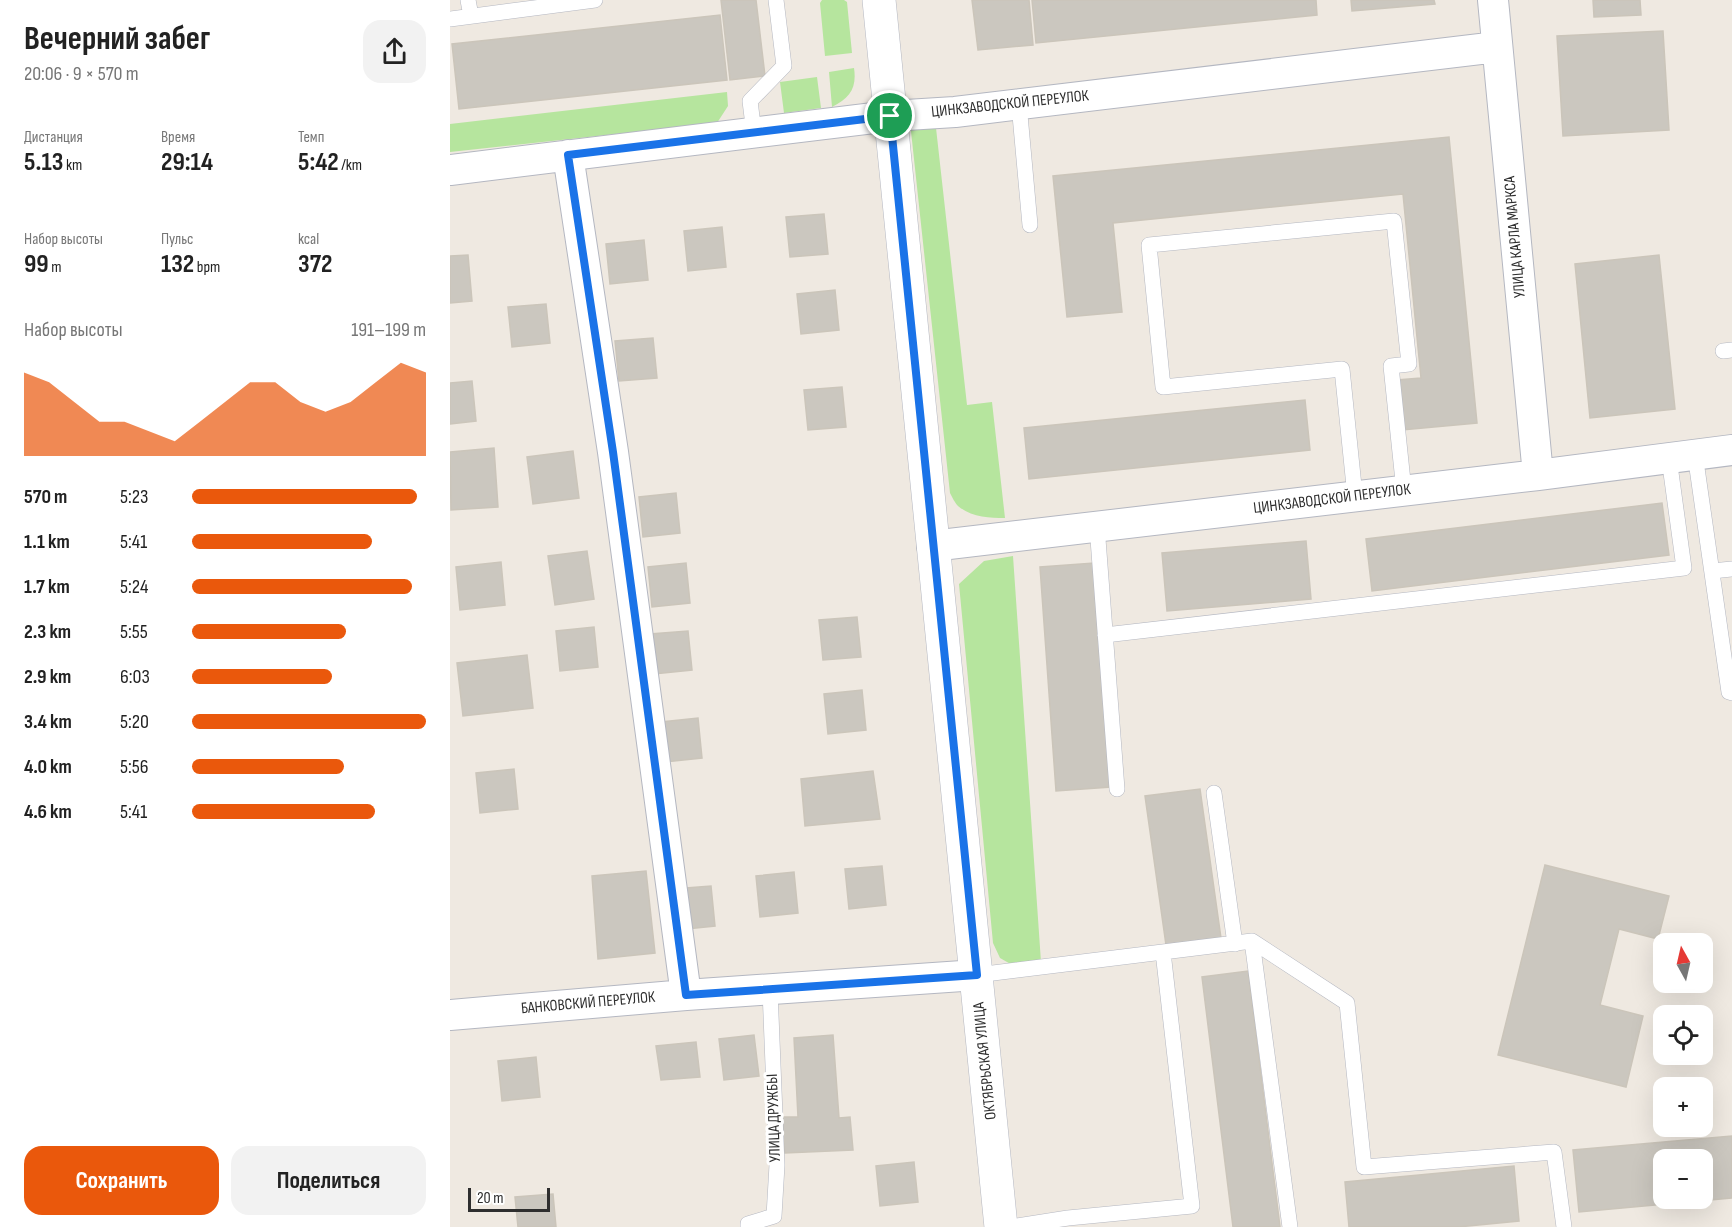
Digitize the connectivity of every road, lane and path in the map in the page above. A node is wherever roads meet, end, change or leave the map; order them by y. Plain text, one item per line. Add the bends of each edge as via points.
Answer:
1 (468, 0) edge
2 (595, 0) edge
3 (776, 0) edge
4 (879, 0) edge
5 (1493, 0) edge
6 (471, 16) junction
7 (450, 19) edge
8 (1497, 47) junction
9 (1019, 104) junction
10 (890, 116) junction
11 (754, 133) junction
12 (568, 155) junction
13 (450, 170) edge
14 (1030, 225) dead end
15 (1732, 450) edge
16 (1682, 456) junction
17 (1538, 475) junction
18 (1404, 491) junction
19 (1355, 496) junction
20 (1097, 526) junction
21 (933, 546) junction
22 (1732, 569) edge
23 (1712, 571) junction
24 (1105, 635) junction
25 (1732, 693) edge
26 (1117, 789) dead end
27 (1214, 793) dead end
28 (1252, 941) junction
29 (1235, 944) junction
30 (1163, 952) junction
31 (977, 975) junction
32 (770, 990) junction
33 (686, 995) junction
34 (450, 1015) edge
35 (748, 1227) edge
36 (1001, 1227) edge
37 (1011, 1227) edge
38 (1290, 1227) edge
39 (1564, 1227) edge

1 - 6 lane
2 - 6 lane
3 - 11 lane via 784,66 750,101
4 - 10 street, ОКТЯБРЬСКАЯ УЛИЦА
5 - 8 street, УЛИЦА КАРЛА МАРКСА
6 - 7 lane
8 - 9 street, ЦИНКЗАВОДСКОЙ ПЕРЕУЛОК
8 - 17 street, УЛИЦА КАРЛА МАРКСА
9 - 10 street, ЦИНКЗАВОДСКОЙ ПЕРЕУЛОК
9 - 14 lane
10 - 11 street, ЦИНКЗАВОДСКОЙ ПЕРЕУЛОК
10 - 21 street, ОКТЯБРЬСКАЯ УЛИЦА
11 - 12 street, ЦИНКЗАВОДСКОЙ ПЕРЕУЛОК
12 - 13 street, ЦИНКЗАВОДСКОЙ ПЕРЕУЛОК
12 - 33 street via 613,452
15 - 16 street, ЦИНКЗАВОДСКОЙ ПЕРЕУЛОК
16 - 17 street, ЦИНКЗАВОДСКОЙ ПЕРЕУЛОК
16 - 23 lane
16 - 24 lane via 1684,568
17 - 18 street, ЦИНКЗАВОДСКОЙ ПЕРЕУЛОК
18 - 19 street, ЦИНКЗАВОДСКОЙ ПЕРЕУЛОК
18 - 19 lane via 1391,366 1408,364 1394,221 1149,245 1163,387 1342,369
19 - 20 street, ЦИНКЗАВОДСКОЙ ПЕРЕУЛОК
20 - 21 street, ЦИНКЗАВОДСКОЙ ПЕРЕУЛОК
20 - 24 lane
21 - 31 street, ОКТЯБРЬСКАЯ УЛИЦА
22 - 23 lane
23 - 25 lane
24 - 26 lane
27 - 29 lane
28 - 29 lane
28 - 38 lane
28 - 39 lane via 1347,1003 1364,1167 1554,1152
29 - 30 lane
30 - 31 lane
30 - 37 lane via 1192,1206
31 - 32 street, БАНКОВСКИЙ ПЕРЕУЛОК
31 - 36 street, ОКТЯБРЬСКАЯ УЛИЦА
32 - 33 street, БАНКОВСКИЙ ПЕРЕУЛОК
32 - 35 lane, УЛИЦА ДРУЖБЫ via 777,1165 774,1216
33 - 34 street, БАНКОВСКИЙ ПЕРЕУЛОК

